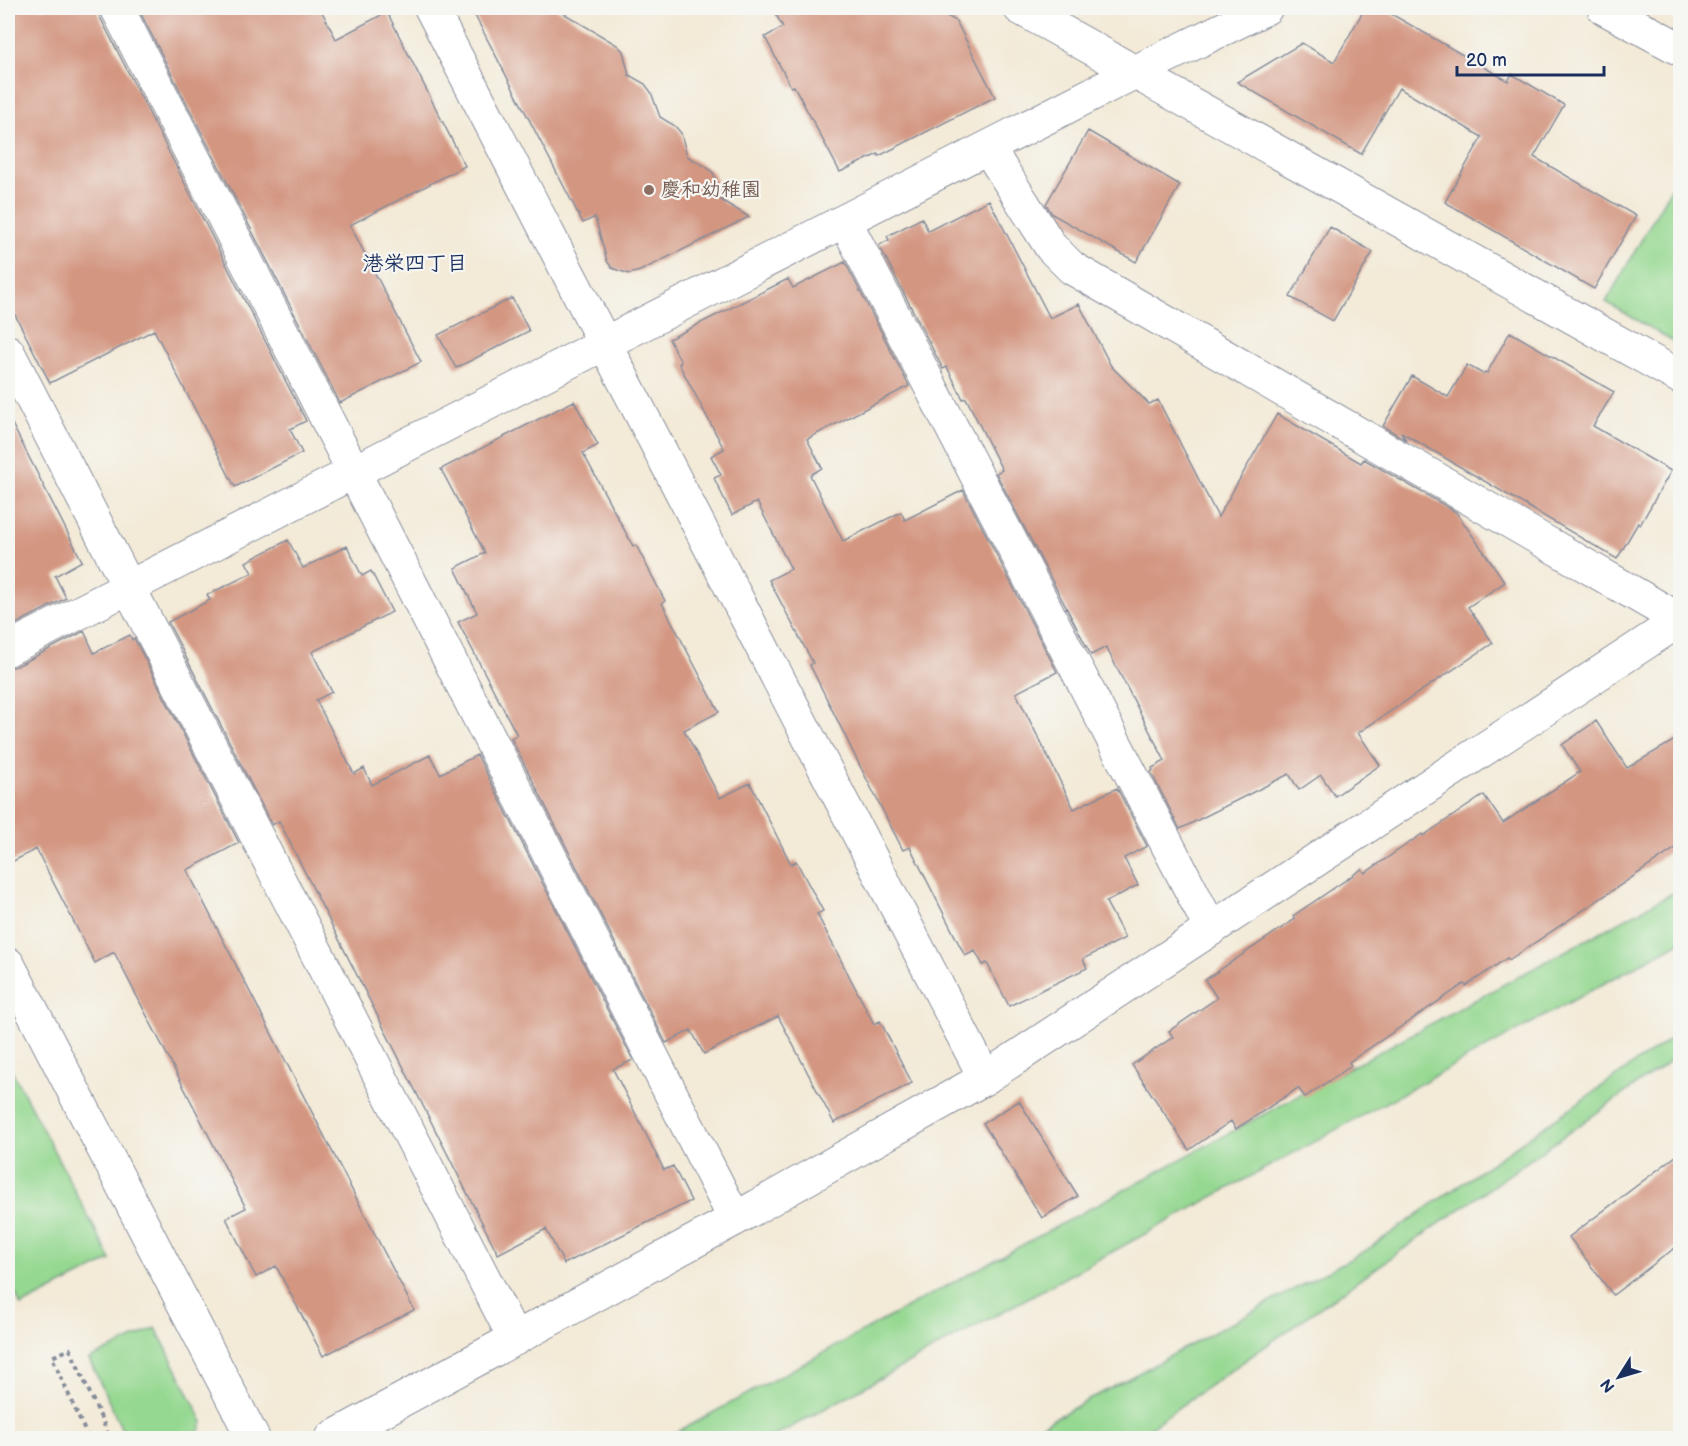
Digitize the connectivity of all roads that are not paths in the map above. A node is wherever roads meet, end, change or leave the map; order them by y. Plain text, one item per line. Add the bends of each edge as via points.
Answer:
1 (117, 8) edge
2 (431, 8) edge
3 (1020, 8) edge
4 (1266, 8) edge
5 (1604, 8) edge
6 (1680, 49) edge
7 (1135, 72) junction
8 (988, 148) junction
9 (845, 221) junction
10 (605, 344) junction
11 (8, 352) edge
12 (1680, 377) edge
13 (354, 472) junction
14 (129, 587) junction
15 (1680, 620) edge
16 (8, 649) edge
17 (1211, 929) junction
18 (8, 964) edge
19 (985, 1078) junction
20 (735, 1219) junction
21 (515, 1339) junction
22 (253, 1438) edge
23 (332, 1438) edge

1 - 13 street
2 - 10 street
3 - 7 street
4 - 7 street
5 - 6 street
7 - 8 street
7 - 12 street
8 - 9 street
8 - 15 street via 1051,247 1072,268
9 - 10 street
9 - 17 street
10 - 13 street
10 - 19 street
11 - 14 street
13 - 14 street
13 - 20 street
14 - 16 street
14 - 21 street
15 - 17 street
17 - 19 street
18 - 22 street
19 - 20 street
20 - 21 street
21 - 23 street

